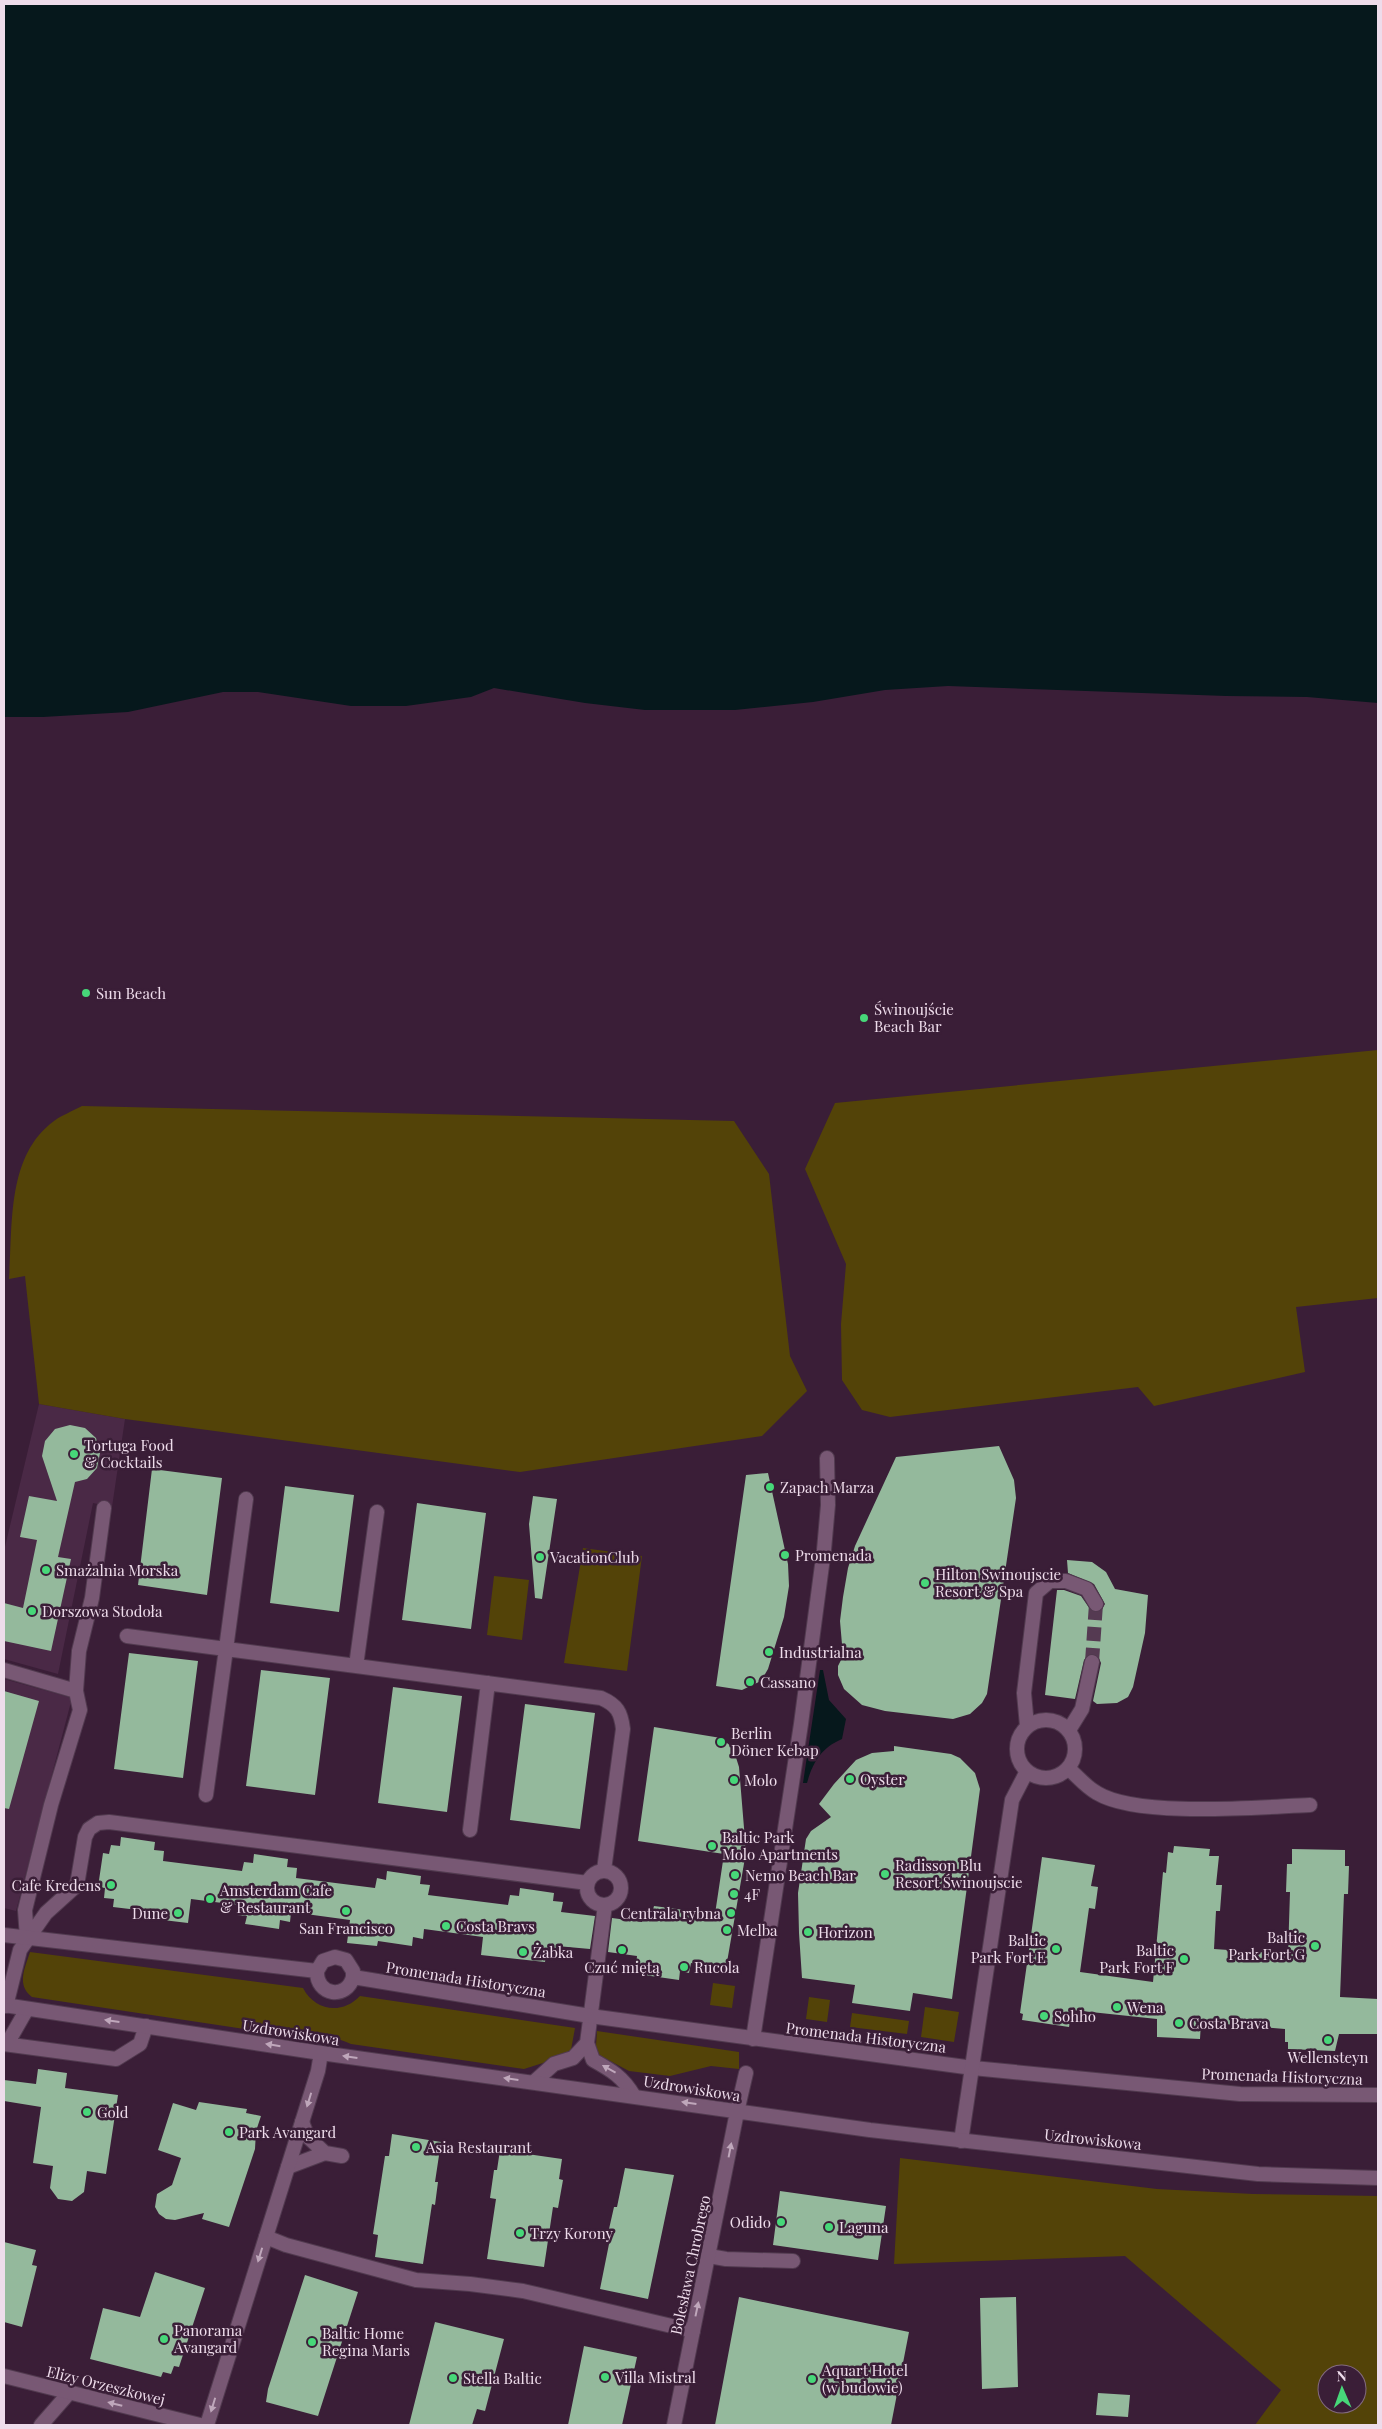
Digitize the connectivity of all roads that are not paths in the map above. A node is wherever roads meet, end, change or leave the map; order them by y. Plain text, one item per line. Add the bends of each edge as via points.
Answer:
1 (827, 1458) dead end
2 (246, 1499) dead end
3 (104, 1508) dead end
4 (377, 1512) dead end
5 (1096, 1604) tunnel mouth
6 (127, 1636) dead end
7 (226, 1649) junction
8 (1092, 1662) tunnel mouth
9 (356, 1666) junction
10 (4, 1670) edge
11 (488, 1683) junction
12 (76, 1691) junction
13 (1027, 1726) junction
14 (1068, 1730) junction
15 (1068, 1768) junction
16 (1027, 1771) junction
17 (206, 1796) dead end
18 (1310, 1805) dead end
19 (470, 1830) dead end
20 (604, 1870) junction
21 (588, 1882) junction
22 (605, 1905) junction
23 (4, 1935) edge
24 (27, 1938) junction
25 (317, 1971) junction
26 (353, 1977) junction
27 (5, 2006) edge
28 (27, 2009) junction
29 (590, 2016) junction
30 (146, 2026) junction
31 (753, 2039) junction
32 (587, 2043) junction
33 (5, 2044) edge
34 (321, 2053) junction
35 (973, 2068) junction
36 (746, 2073) dead end
37 (534, 2082) junction
38 (634, 2096) junction
39 (1378, 2096) edge
40 (737, 2112) junction
41 (302, 2122) junction
42 (961, 2141) junction
43 (325, 2152) junction
44 (342, 2156) dead end
45 (288, 2167) junction
46 (1378, 2178) edge
47 (266, 2237) junction
48 (709, 2256) junction
49 (793, 2261) dead end
50 (693, 2331) junction
51 (4, 2376) edge
52 (69, 2393) junction
53 (42, 2425) edge
54 (200, 2425) edge
55 (207, 2425) edge
56 (674, 2425) edge

1 - 31 street via 828,1505 824,1550
2 - 7 street
3 - 12 street via 92,1598 79,1651
4 - 9 street
5 - 13 street via 1087,1588 1066,1581 1050,1581 1036,1593 1024,1693
6 - 7 street
7 - 9 street
7 - 17 street
8 - 14 street via 1082,1709
9 - 11 street
10 - 12 street
11 - 19 street
11 - 20 street via 601,1698 613,1703 621,1713 623,1729
12 - 24 street via 80,1710 51,1805 25,1910
13 - 14 street via 1035,1721 1053,1720
13 - 16 street via 1018,1739 1016,1752 1021,1766
14 - 15 street via 1075,1745
15 - 16 street via 1052,1778 1042,1778
15 - 18 street via 1096,1793 1135,1806
16 - 35 street via 1012,1800
20 - 21 street via 594,1874
20 - 22 street via 616,1876 622,1888 617,1900
21 - 22 street via 590,1898 599,1905
21 - 24 street via 104,1822 89,1829 85,1837 77,1885 46,1913
22 - 29 street
23 - 24 street
24 - 25 street
24 - 27 street via 15,1964
25 - 26 street via 328,1958 341,1958 350,1965
25 - 26 street via 318,1983 326,1991 338,1993 348,1988
26 - 29 street, Promenada Historyczna
27 - 28 street, Uzdrowiskowa
30 -> 28 street, Uzdrowiskowa
28 - 33 street
29 - 31 street, Promenada Historyczna
29 - 32 street
30 - 33 street via 140,2044 116,2059
34 -> 30 street, Uzdrowiskowa
31 - 35 street, Promenada Historyczna
32 - 37 street via 573,2058 554,2064
38 -> 32 street via 616,2072 593,2060
37 -> 34 street, Uzdrowiskowa
34 -> 41 street
35 - 39 street, Promenada Historyczna via 1240,2094
35 - 42 street
36 - 40 street, Bolesława Chrobrego
37 - 38 street, Uzdrowiskowa
40 -> 38 street, Uzdrowiskowa
40 - 42 street, Uzdrowiskowa
48 -> 40 street, Bolesława Chrobrego
41 - 43 street via 308,2137
41 - 45 street
42 - 46 street, Uzdrowiskowa via 1258,2174
43 - 44 street
43 - 45 street
45 - 47 street
47 - 50 street via 416,2280 523,2286
47 -> 55 street
48 - 49 street
50 -> 48 street, Bolesława Chrobrego
50 - 56 street, Bolesława Chrobrego
51 - 52 street, Elizy Orzeszkowej
52 - 53 street
54 -> 52 street, Elizy Orzeszkowej

